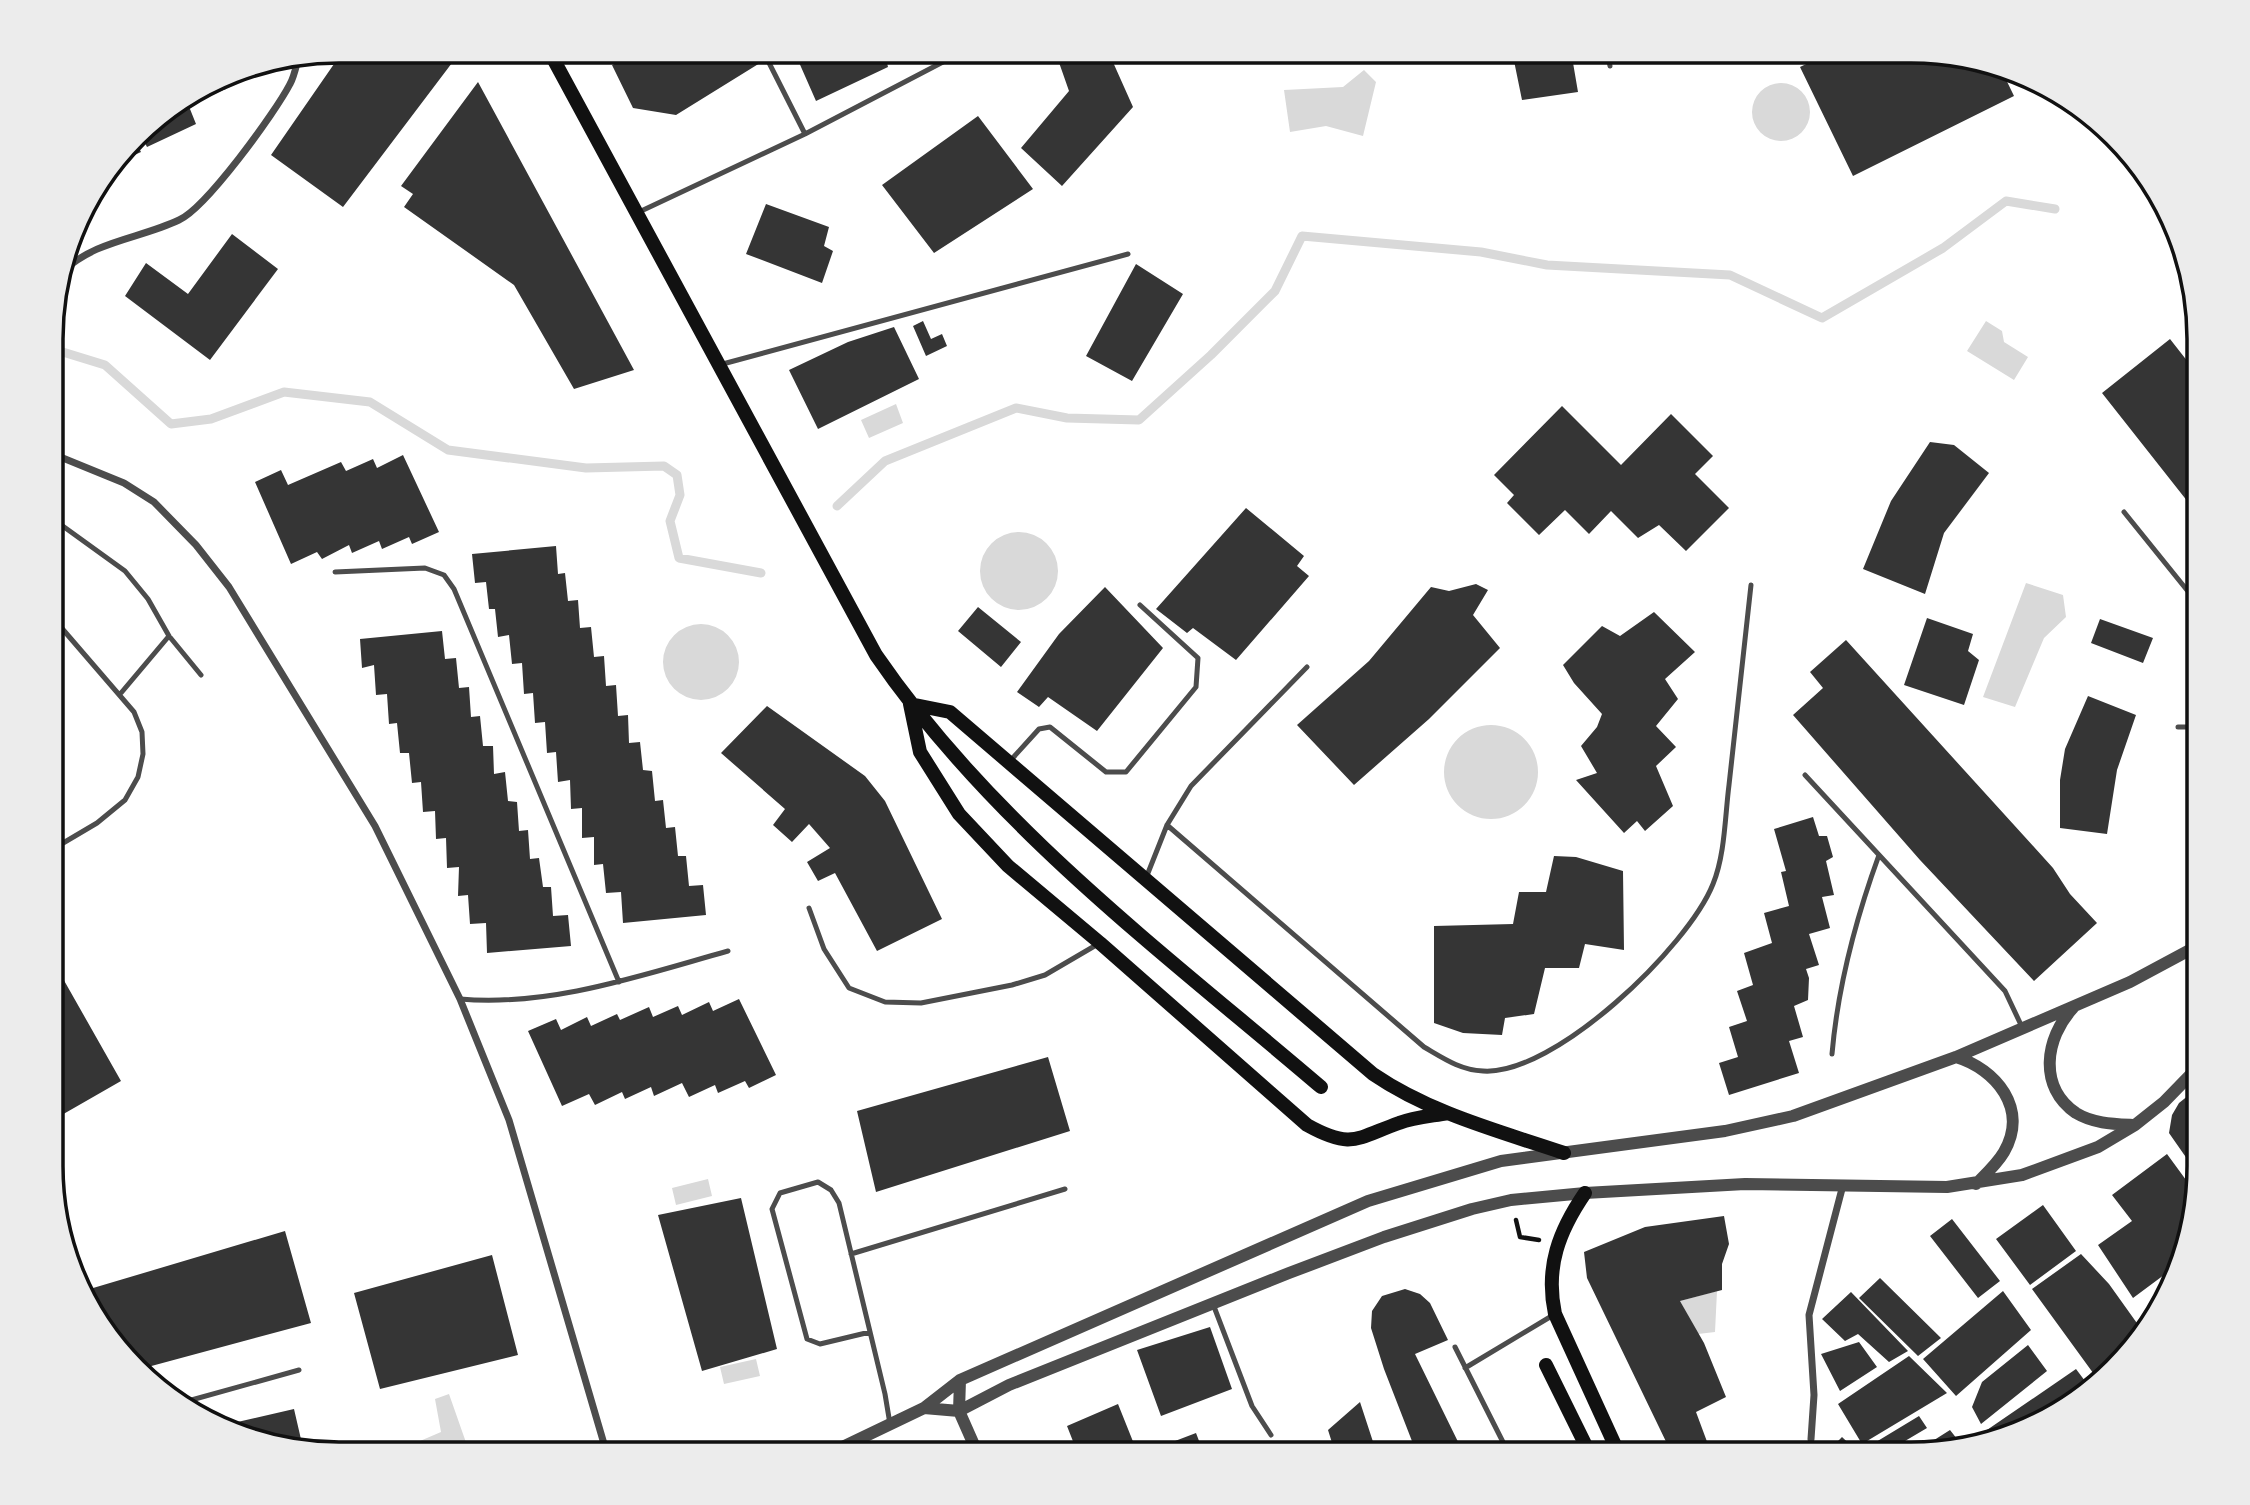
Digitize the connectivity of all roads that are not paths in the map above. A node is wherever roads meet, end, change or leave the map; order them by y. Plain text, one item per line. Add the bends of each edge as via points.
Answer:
1 (555, 63) edge
2 (769, 63) edge
3 (941, 63) edge
4 (1609, 63) edge
5 (296, 66) edge
6 (1610, 66) dead end
7 (805, 134) junction
8 (636, 214) junction
9 (1128, 254) dead end
10 (73, 264) edge
11 (719, 365) junction
12 (63, 458) edge
13 (2124, 512) dead end
14 (63, 526) edge
15 (335, 572) dead end
16 (1751, 585) dead end
17 (2187, 590) edge
18 (1140, 604) dead end
19 (63, 629) edge
20 (169, 636) junction
21 (1307, 667) dead end
22 (201, 675) dead end
23 (121, 693) junction
24 (910, 704) junction
25 (2178, 727) dead end
26 (2187, 727) edge
27 (1008, 763) junction
28 (1805, 775) dead end
29 (1167, 825) junction
30 (63, 843) edge
31 (1879, 855) junction
32 (1146, 878) junction
33 (809, 908) dead end
34 (1100, 943) junction
35 (728, 950) dead end
36 (2187, 952) edge
37 (619, 982) junction
38 (460, 999) junction
39 (2078, 1003) junction
40 (2022, 1027) junction
41 (1832, 1054) dead end
42 (1956, 1058) junction
43 (2187, 1078) edge
44 (1321, 1087) dead end
45 (1448, 1113) junction
46 (2134, 1125) junction
47 (1564, 1153) junction
48 (1843, 1185) junction
49 (1976, 1185) junction
50 (1065, 1189) dead end
51 (1585, 1193) junction
52 (851, 1254) junction
53 (1213, 1303) junction
54 (1555, 1314) junction
55 (870, 1332) junction
56 (1455, 1347) dead end
57 (1546, 1365) dead end
58 (1465, 1368) junction
59 (299, 1370) dead end
60 (960, 1380) junction
61 (192, 1400) edge
62 (924, 1408) junction
63 (959, 1411) junction
64 (890, 1425) junction
65 (1270, 1435) dead end
66 (1811, 1439) dead end
67 (603, 1442) edge
68 (854, 1442) edge
69 (973, 1442) edge
70 (1504, 1442) edge
71 (1584, 1442) edge
72 (1614, 1442) edge

1 - 8 main road
2 - 7 lane
3 - 7 lane
4 - 6 lane
5 - 10 street via 290,84 202,204 180,220 124,237
7 - 8 lane
8 - 11 main road
9 - 11 lane
11 - 24 main road via 876,655
12 - 38 street via 124,483 154,502 229,587 375,825
13 - 17 lane
14 - 20 lane via 125,571
15 - 37 lane via 425,568 444,575 454,589
16 - 29 lane via 1714,883 1689,928 1645,977 1545,1054 1484,1072 1458,1067 1424,1047
18 - 27 lane via 1198,658 1196,687 1126,772 1105,772 1050,727 1040,729
19 - 23 lane
20 - 22 lane
20 - 23 lane
21 - 29 lane via 1191,786
23 - 30 lane via 142,732 138,777 125,800
24 - 27 main road via 950,712
24 - 34 main road via 920,752 959,814 1008,866
24 - 44 main road via 992,799 1114,911
25 - 26 lane
27 - 32 main road
28 - 31 lane
29 - 32 lane
31 - 40 lane via 2005,991
31 - 41 lane via 1848,951 1836,1002
32 - 45 main road via 1349,1056 1390,1086
33 - 34 lane via 824,949 849,988 885,1002 921,1003 1012,985 1045,975
34 - 45 main road via 1277,1102 1325,1135 1355,1140 1400,1123
35 - 37 lane
36 - 39 street
37 - 38 lane via 540,997 492,1002
38 - 67 street via 509,1120
39 - 40 street
39 - 46 street via 2053,1035 2051,1077 2060,1097 2095,1121
40 - 42 street
42 - 47 street via 1793,1116 1725,1131
42 - 49 street via 1993,1074 2011,1110 2012,1130 2005,1150
43 - 46 street
45 - 47 main road
46 - 49 street via 2062,1162
47 - 60 street via 1501,1161 1368,1201
48 - 49 street
48 - 51 street via 1745,1184
48 - 66 street via 1809,1315 1814,1395
50 - 52 lane
51 - 53 street via 1472,1209 1384,1237
51 - 54 main road via 1560,1234 1554,1255
52 - 55 lane
52 - 55 lane via 839,1203 831,1190 818,1182 780,1193 772,1209 807,1339 820,1344
53 - 63 street via 1009,1385
53 - 65 lane via 1252,1406
54 - 58 lane
54 - 72 main road
55 - 64 lane
56 - 58 lane
57 - 71 main road
58 - 70 lane
59 - 61 lane
60 - 62 street
60 - 63 street
62 - 63 street
62 - 64 street
63 - 69 street
64 - 68 street

